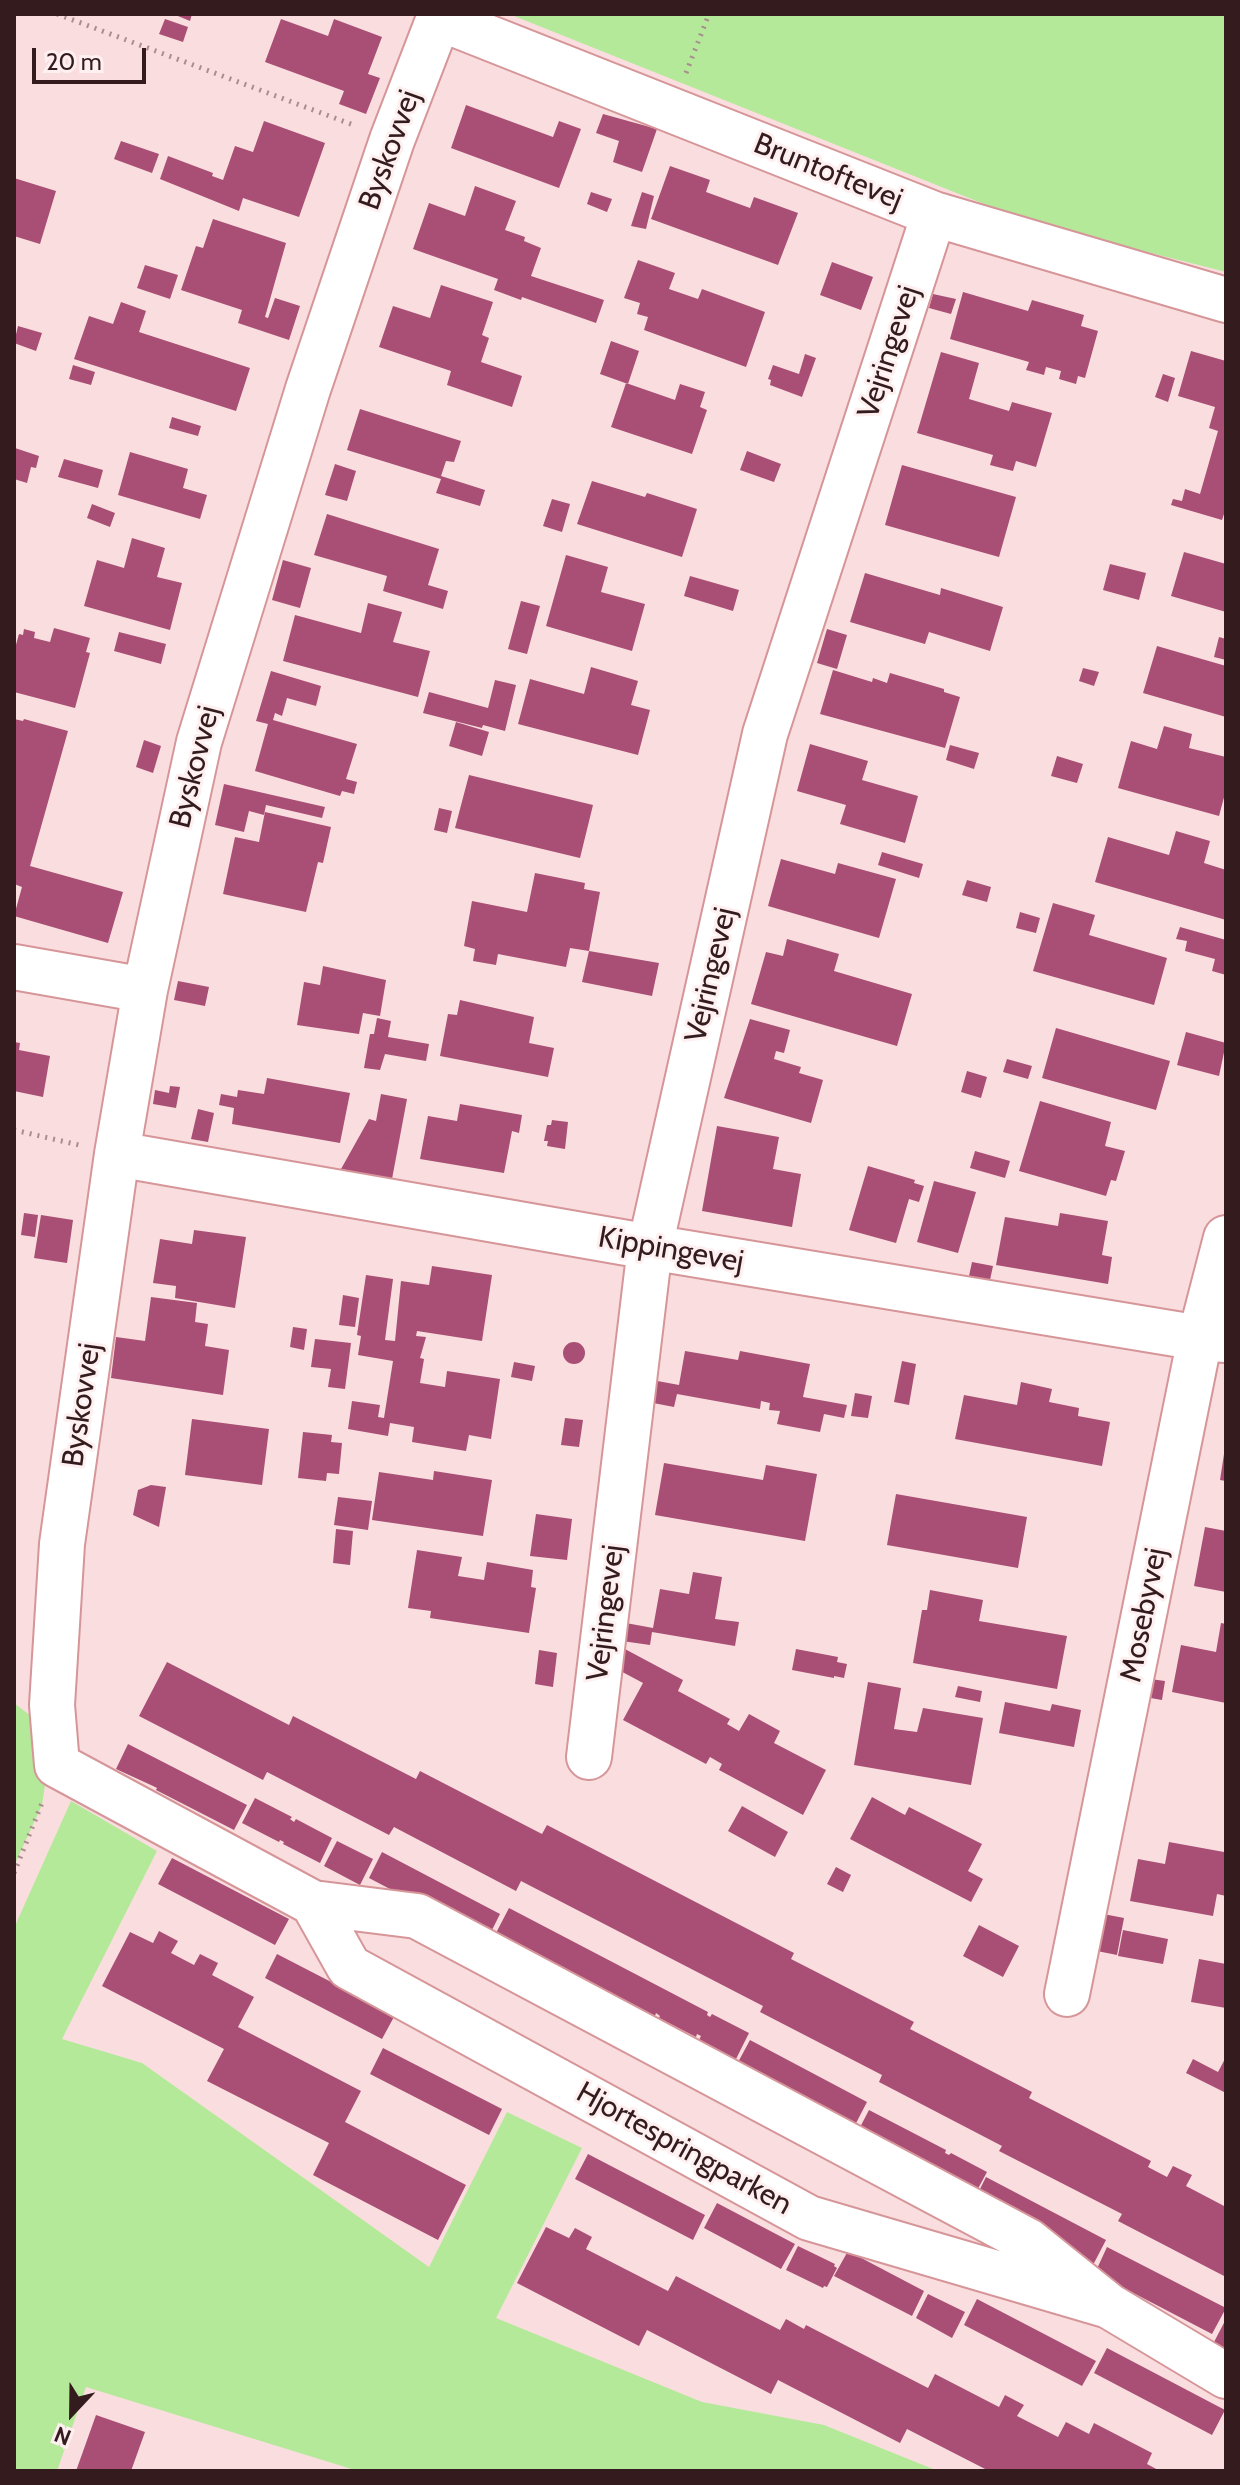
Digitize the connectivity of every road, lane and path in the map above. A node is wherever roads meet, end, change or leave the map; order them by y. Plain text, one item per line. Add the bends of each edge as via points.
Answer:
1 (57, 14) edge
2 (709, 14) edge
3 (439, 18) joint
4 (672, 110) junction
5 (392, 140) junction
6 (934, 214) junction
7 (1226, 300) edge
8 (14, 967) edge
9 (145, 990) junction
10 (14, 1130) edge
11 (117, 1154) junction
12 (1226, 1238) edge
13 (650, 1247) junction
14 (1213, 1339) edge
15 (589, 1757) dead end
16 (57, 1765) junction
17 (14, 1873) edge
18 (313, 1903) junction
19 (1067, 1994) dead end
20 (1109, 2306) junction
21 (1226, 2376) edge

1 - 5 path
2 - 4 path
3 - 4 street, Bruntoftevej
3 - 5 street, Byskovvej
4 - 6 street, Bruntoftevej
5 - 9 street, Byskovvej via 199,742
6 - 7 street, Bruntoftevej
6 - 13 street, Vejringevej via 765,734
8 - 9 street
9 - 11 street, Byskovvej
10 - 11 path
11 - 13 street, Kippingevej
11 - 16 street, Byskovvej via 62,1544 52,1705
12 - 14 street, Mosebyvej
13 - 14 street, Kippingevej
13 - 15 street, Vejringevej
14 - 19 street, Mosebyvej
16 - 17 path
16 - 18 street, Hjortespringparken
18 - 20 street, Hjortespringparken via 417,1916 1028,2241
18 - 20 street, Hjortespringparken via 349,1967 809,2218
20 - 21 street, Hjortespringparken

